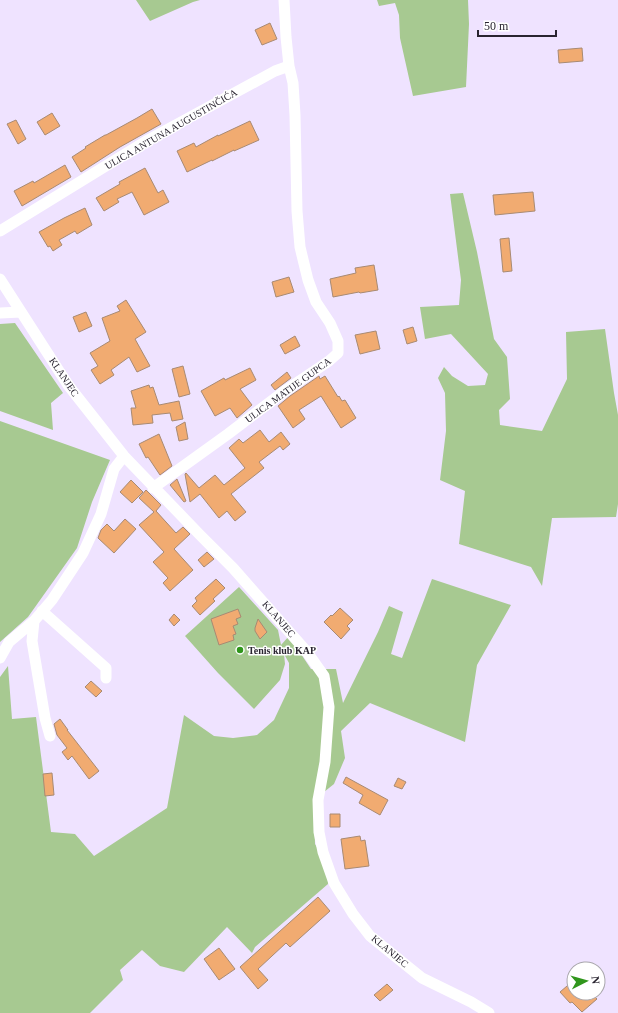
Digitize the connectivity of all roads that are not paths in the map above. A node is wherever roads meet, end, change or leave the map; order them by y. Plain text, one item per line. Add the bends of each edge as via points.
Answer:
1 (284, 0) edge
2 (289, 66) junction
3 (0, 231) edge
4 (0, 279) edge
5 (21, 312) junction
6 (0, 313) edge
7 (124, 456) junction
8 (153, 488) junction
9 (42, 611) junction
10 (34, 621) junction
11 (0, 658) edge
12 (106, 678) dead end
13 (50, 736) dead end
14 (489, 1013) edge

1 - 2 street
2 - 3 street, ULICA ANTUNA AUGUSTINČIĆA via 275,71 148,140
2 - 8 street, ULICA MATIJE GUPCA via 295,115 296,211 300,247 316,302 338,341 338,353
4 - 5 street, KLANJEC
5 - 6 street
5 - 7 street, KLANJEC via 68,385
7 - 8 street, KLANJEC
7 - 9 street via 114,469 101,514 83,553
8 - 14 street, KLANJEC via 233,568 307,652 324,676 328,707 325,762 318,800 319,832 334,883 353,914 370,936 422,978
9 - 10 street
9 - 12 street via 106,668
10 - 11 street via 9,642
10 - 13 street via 32,641

